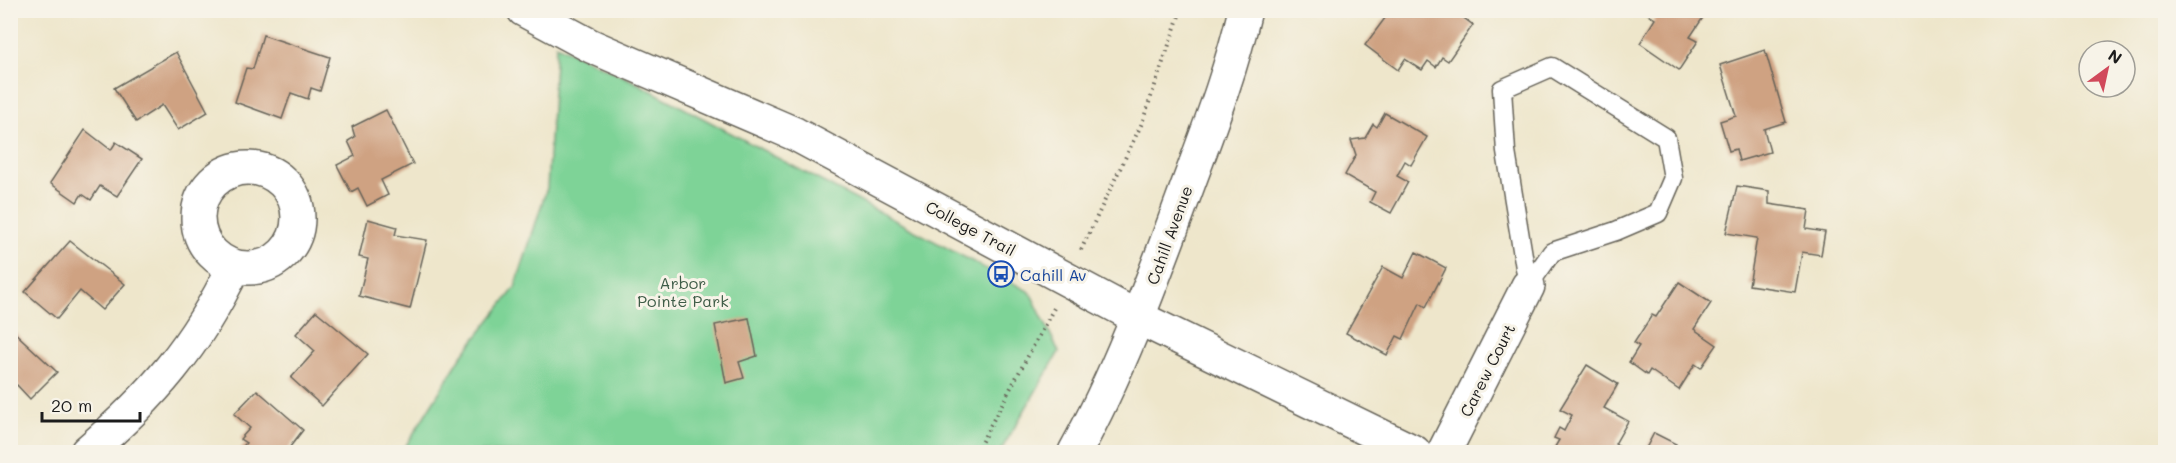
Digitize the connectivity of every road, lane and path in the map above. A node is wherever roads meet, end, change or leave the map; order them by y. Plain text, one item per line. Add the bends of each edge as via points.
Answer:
1 (524, 10) edge
2 (1181, 10) edge
3 (1245, 10) edge
4 (234, 267) dead end
5 (1067, 279) junction
6 (1528, 286) junction
7 (1139, 318) junction
8 (87, 453) edge
9 (976, 453) edge
10 (1075, 453) edge
11 (1414, 453) edge
12 (1444, 453) edge

1 - 5 street, College Trail via 591,46 795,134
2 - 5 path via 1142,123
3 - 7 street, Cahill Avenue via 1233,62
4 - 8 street via 190,346 162,381
5 - 7 street, College Trail
5 - 9 path via 1044,331
6 - 6 lane via 1506,152 1502,89 1552,67 1666,138 1673,178 1658,213 1551,252
6 - 12 street, Carew Court
7 - 10 street, Cahill Avenue via 1103,402
7 - 11 street, College Trail

